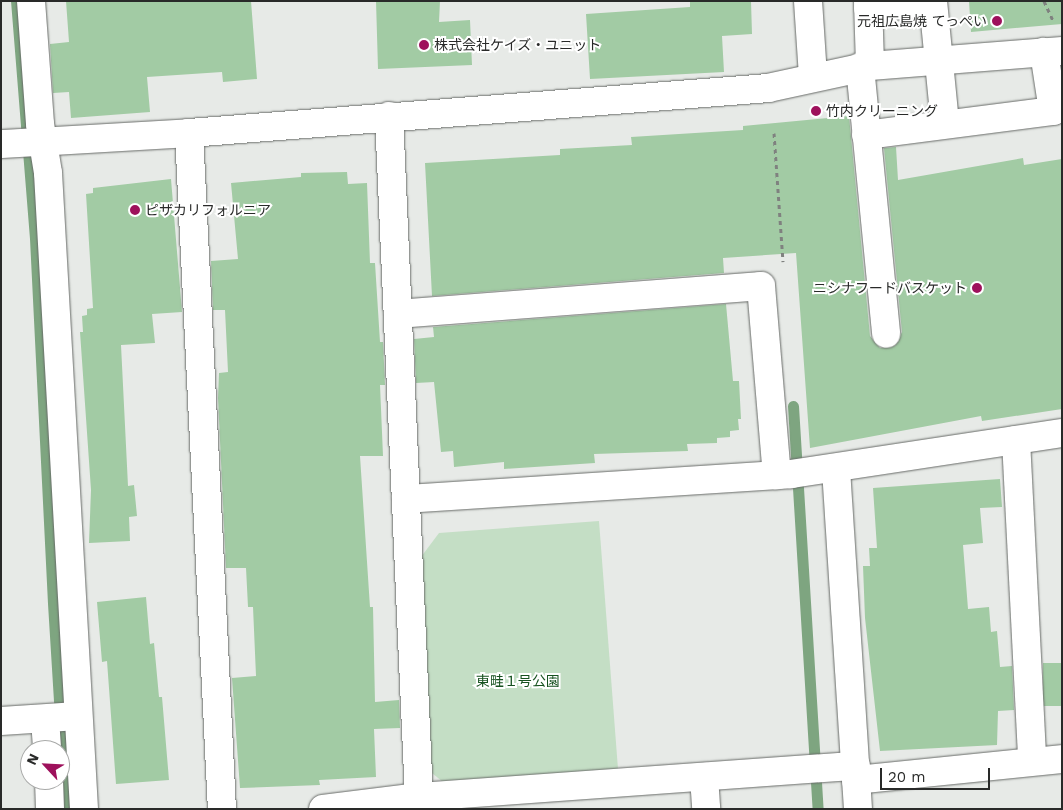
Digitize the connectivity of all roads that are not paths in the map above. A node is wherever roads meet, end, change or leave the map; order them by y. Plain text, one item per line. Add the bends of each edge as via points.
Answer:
1 (31, 1) edge
2 (808, 1) edge
3 (933, 2) edge
4 (868, 5) edge
5 (1053, 51) edge
6 (937, 60) junction
7 (865, 67) junction
8 (813, 76) junction
9 (389, 116) junction
10 (945, 123) junction
11 (189, 134) junction
12 (866, 135) junction
13 (24, 143) edge
14 (398, 314) junction
15 (886, 334) dead end
16 (1062, 433) edge
17 (1016, 440) junction
18 (836, 469) junction
19 (792, 474) junction
20 (406, 499) junction
21 (61, 717) junction
22 (1, 721) edge
23 (51, 740) edge
24 (1062, 759) edge
25 (1032, 761) junction
26 (856, 773) junction
27 (704, 777) junction
28 (49, 790) edge
29 (419, 797) junction
30 (500, 801) edge
31 (50, 809) edge
32 (84, 809) edge
33 (222, 809) edge
34 (323, 809) edge
35 (706, 809) edge
36 (858, 809) edge

1 - 13 street
2 - 8 street
3 - 4 street
3 - 6 street
4 - 7 street
5 - 6 street
5 - 10 street via 1053,111
6 - 7 street
6 - 10 street
7 - 8 street
7 - 12 street
8 - 9 street via 768,88
9 - 11 street
9 - 14 street
10 - 12 street
11 - 13 street
11 - 33 street
12 - 15 street
13 - 21 street via 48,173
14 - 19 street via 761,286
14 - 20 street
16 - 17 street
17 - 18 street
17 - 25 street
18 - 19 street
18 - 26 street
19 - 20 street
20 - 29 street
21 - 22 street
21 - 23 street
21 - 32 street
24 - 25 street
25 - 26 street
26 - 27 street via 815,768
26 - 36 street
27 - 30 street
27 - 35 street
28 - 31 street
29 - 30 street
29 - 34 street

